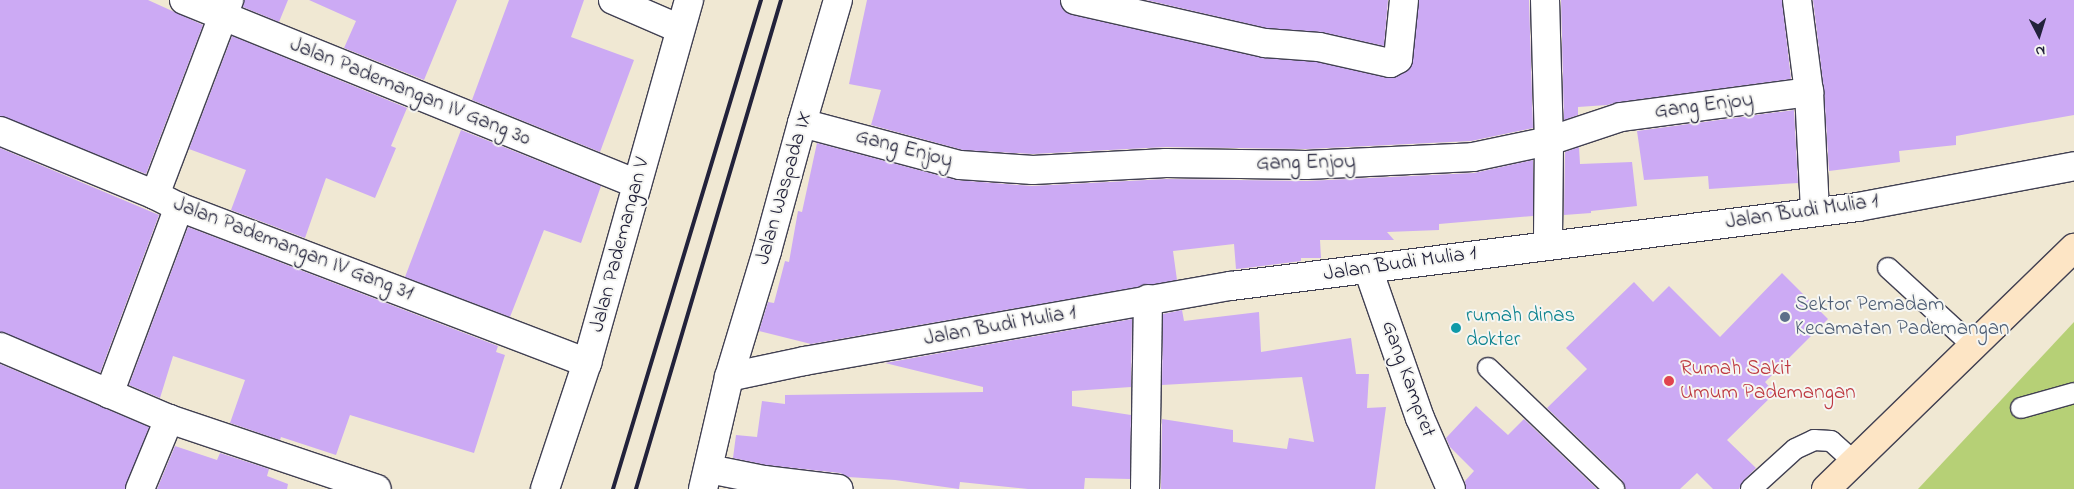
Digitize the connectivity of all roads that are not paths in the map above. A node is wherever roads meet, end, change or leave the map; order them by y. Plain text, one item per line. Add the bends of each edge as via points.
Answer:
1 (184, 0) edge
2 (613, 0) edge
3 (689, 0) edge
4 (838, 0) edge
5 (1074, 0) edge
6 (1404, 0) edge
7 (1545, 0) edge
8 (1797, 0) edge
9 (226, 8) edge
10 (680, 30) junction
11 (1809, 92) junction
12 (802, 123) junction
13 (0, 131) edge
14 (1549, 142) junction
15 (2074, 166) edge
16 (637, 184) junction
17 (167, 201) junction
18 (1815, 212) junction
19 (1548, 244) junction
20 (2074, 248) edge
21 (1888, 268) dead end
22 (1368, 269) junction
23 (1148, 299) junction
24 (1973, 346) junction
25 (0, 347) edge
26 (587, 363) junction
27 (1488, 368) dead end
28 (728, 377) junction
29 (2074, 393) edge
30 (109, 394) junction
31 (2021, 408) dead end
32 (169, 419) junction
33 (1854, 462) junction
34 (706, 479) edge
35 (140, 489) edge
36 (377, 489) edge
37 (545, 489) edge
38 (838, 489) edge
39 (1145, 489) edge
40 (1451, 489) edge
41 (1614, 489) edge
42 (1751, 489) edge
43 (1826, 489) edge

1 - 9 street, Jalan Pademangan IV Gang 30
2 - 10 street
3 - 10 street, Jalan Pademangan V
4 - 12 street, Jalan Waspada IX
5 - 6 street via 1265,43 1319,47 1390,63 1398,60
7 - 14 street
8 - 11 street
9 - 16 street, Jalan Pademangan IV Gang 30
9 - 17 street
10 - 16 street, Jalan Pademangan V
11 - 14 street, Gang Enjoy via 1621,117
11 - 18 street
12 - 14 street, Gang Enjoy via 960,165 1033,170 1166,163 1306,165 1473,157
12 - 28 street, Jalan Waspada IX
13 - 17 street, Jalan Pademangan IV Gang 31
14 - 19 street
15 - 18 street, Jalan Budi Mulia 1 via 1858,207
16 - 26 street, Jalan Pademangan V
17 - 26 street, Jalan Pademangan IV Gang 31
17 - 30 street
18 - 19 street, Jalan Budi Mulia 1
19 - 22 street, Jalan Budi Mulia 1
20 - 24 street
21 - 24 lane
22 - 23 street, Jalan Budi Mulia 1
22 - 40 street, Gang Kampret via 1420,418
23 - 28 street, Jalan Budi Mulia 1
23 - 39 street
24 - 33 street
25 - 30 street
26 - 37 street, Jalan Pademangan V
27 - 41 lane
28 - 34 street, Jalan Waspada IX
29 - 31 lane
30 - 32 street
32 - 35 street
32 - 36 street
33 - 42 lane via 1831,441 1814,440 1795,449
33 - 43 street
34 - 38 street via 764,480

